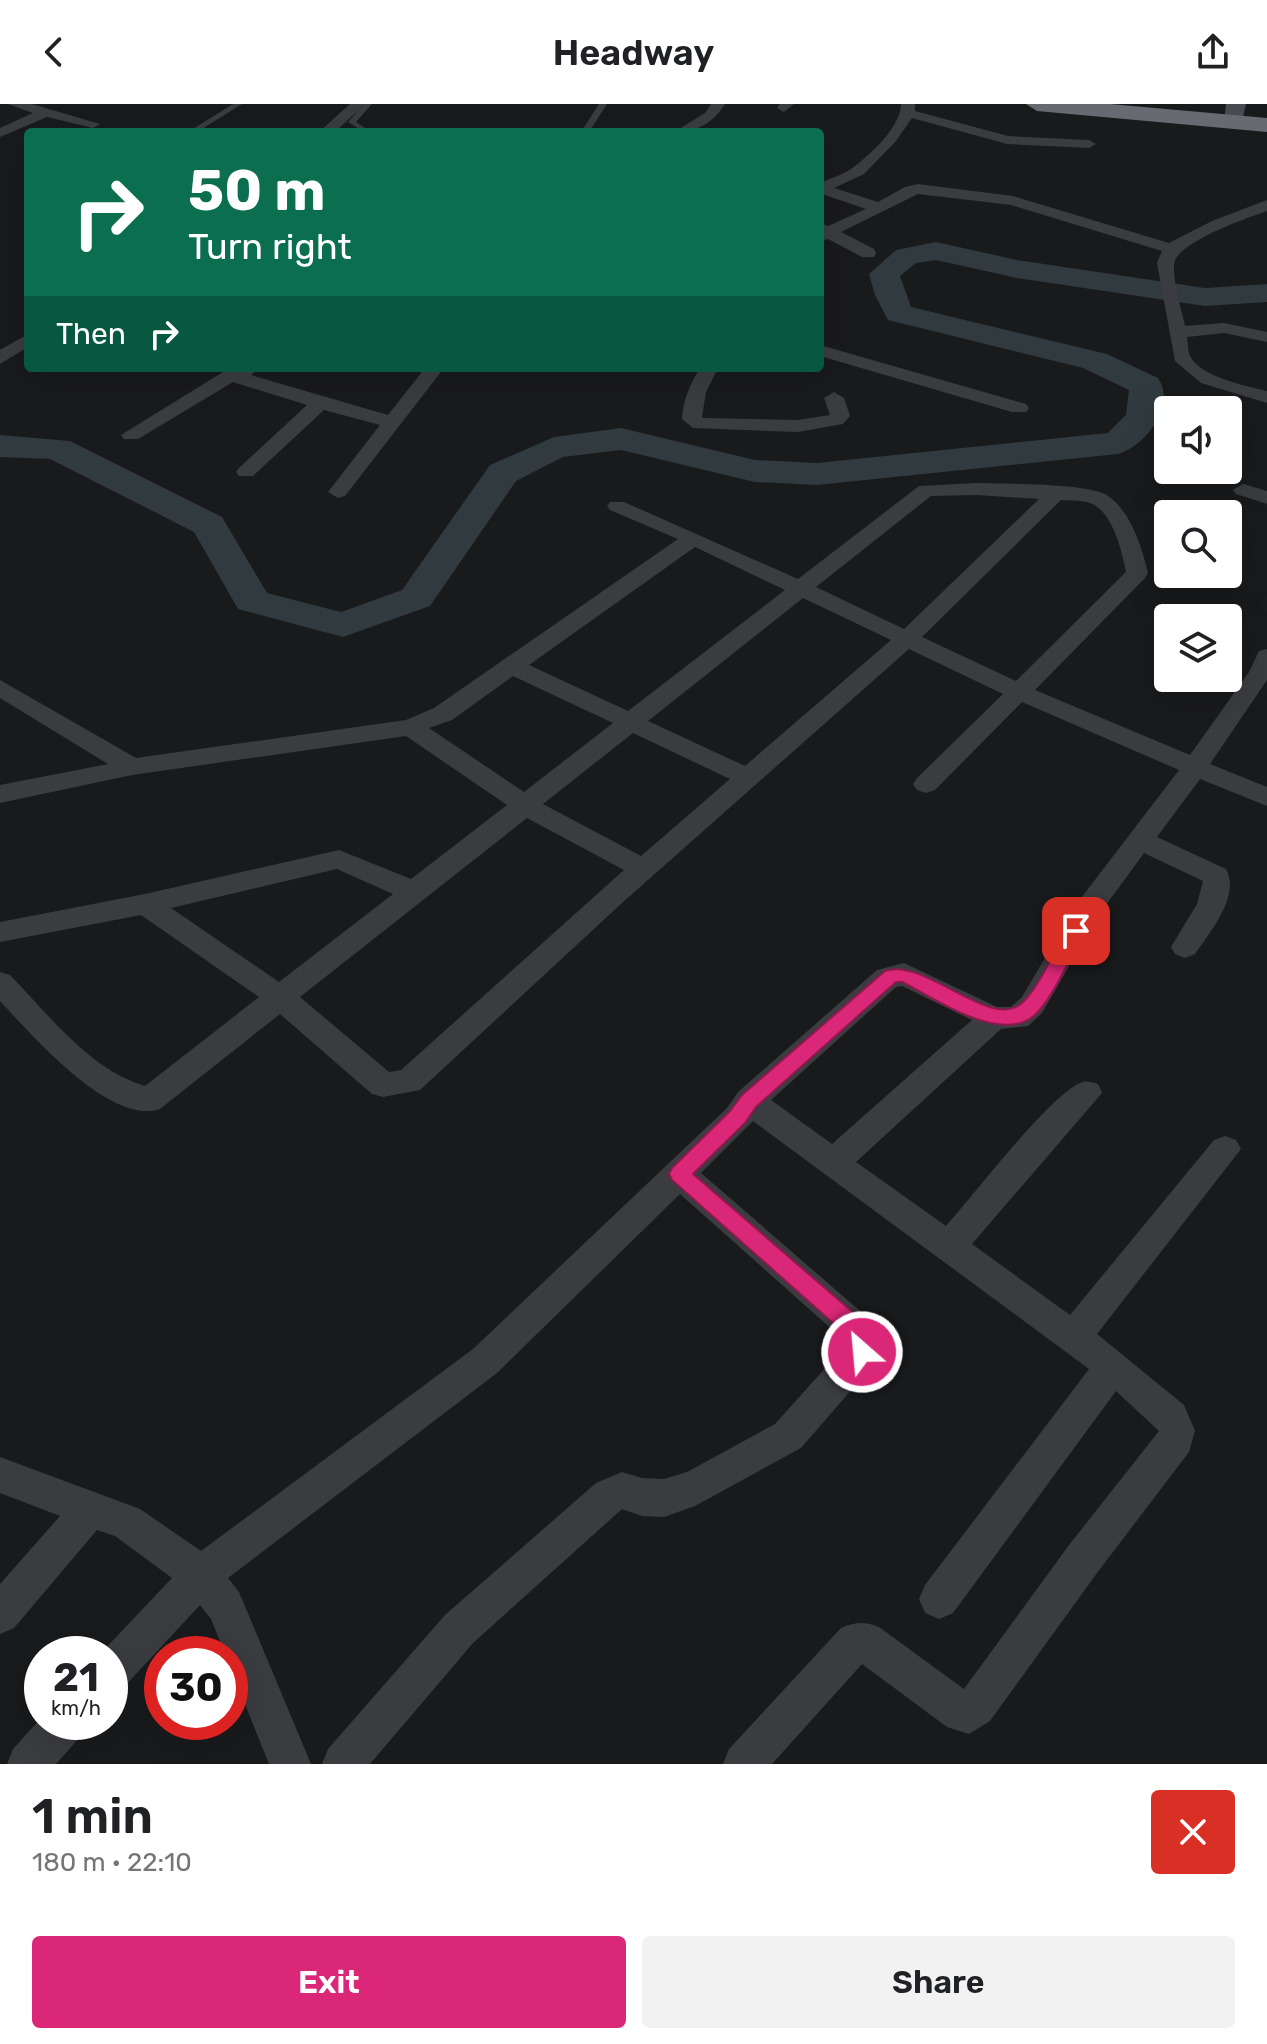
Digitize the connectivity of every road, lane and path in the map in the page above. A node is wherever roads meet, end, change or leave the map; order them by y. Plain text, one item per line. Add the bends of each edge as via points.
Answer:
1 (15, 104) edge
2 (238, 104) edge
3 (358, 104) edge
4 (368, 104) edge
5 (603, 104) edge
6 (718, 104) edge
7 (1037, 104) edge
8 (1103, 104) edge
9 (908, 108) edge
10 (46, 112) junction
11 (1224, 112) edge
12 (1267, 117) edge
13 (93, 124) dead end
14 (1267, 125) edge
15 (199, 128) edge
16 (331, 128) edge
17 (361, 128) dead end
18 (588, 128) edge
19 (688, 128) edge
20 (0, 133) edge
21 (1089, 144) dead end
22 (1267, 205) edge
23 (880, 208) junction
24 (824, 233) edge
25 (868, 253) dead end
26 (1168, 256) junction
27 (1178, 328) junction
28 (1267, 337) edge
29 (824, 351) edge
30 (242, 372) edge
31 (244, 372) edge
32 (432, 372) edge
33 (707, 372) edge
34 (1267, 397) edge
35 (834, 398) dead end
36 (320, 403) junction
37 (1019, 408) dead end
38 (392, 422) junction
39 (131, 435) dead end
40 (246, 472) dead end
41 (1243, 490) dead end
42 (338, 492) dead end
43 (1056, 494) junction
44 (1267, 498) edge
45 (617, 506) dead end
46 (694, 538) junction
47 (798, 587) junction
48 (908, 638) junction
49 (1267, 656) edge
50 (514, 667) junction
51 (0, 688) edge
52 (1019, 692) junction
53 (629, 724) junction
54 (410, 727) junction
55 (132, 767) junction
56 (1195, 767) junction
57 (747, 777) junction
58 (926, 784) dead end
59 (0, 794) edge
60 (1267, 797) edge
61 (526, 806) junction
62 (1140, 840) junction
63 (644, 869) junction
64 (414, 892) junction
65 (145, 904) junction
66 (0, 932) edge
67 (1185, 947) dead end
68 (0, 983) edge
69 (280, 997) junction
70 (994, 1018) junction
71 (1087, 1093) dead end
72 (749, 1101) junction
73 (1225, 1149) dead end
74 (833, 1163) junction
75 (679, 1174) junction
76 (950, 1246) junction
77 (1074, 1336) junction
78 (1113, 1366) junction
79 (0, 1475) edge
80 (92, 1507) junction
81 (201, 1575) junction
82 (939, 1599) dead end
83 (0, 1614) edge
84 (128, 1654) edge
85 (49, 1740) edge
86 (28, 1764) edge
87 (290, 1764) edge
88 (343, 1764) edge
89 (744, 1764) edge

1 - 10 street
2 - 15 lane
3 - 16 street
4 - 17 lane via 353,118
5 - 18 lane
6 - 19 street via 710,116
7 - 11 highway
8 - 11 highway
9 - 21 street via 1007,140
9 - 23 street via 891,138 859,171 824,187
10 - 13 street
10 - 20 street
11 - 12 highway
11 - 14 highway
22 - 26 street via 1218,224
23 - 24 street
23 - 26 street via 918,189 991,197 1036,206
24 - 25 street
26 - 27 street
27 - 28 street via 1224,328
27 - 34 street via 1181,357 1194,372
29 - 37 street
30 - 39 street
31 - 36 street via 240,378
32 - 38 street
33 - 35 street via 692,407 692,419 700,424 760,428 836,420 840,416
36 - 38 street
36 - 40 street
38 - 42 street
41 - 44 street
43 - 47 street via 926,490
43 - 48 street
43 - 52 street via 1104,500 1137,573
45 - 46 street
46 - 47 street
46 - 50 street
47 - 48 street
47 - 53 street
48 - 52 street
48 - 57 street
49 - 56 street
50 - 53 street
50 - 54 street via 443,714
51 - 55 street
52 - 56 street
52 - 58 street
53 - 57 street
53 - 61 street
54 - 55 street
54 - 61 street
55 - 59 street
56 - 60 street
56 - 62 street
57 - 63 street
61 - 63 street
61 - 64 street
62 - 67 street via 1216,876 1207,912
62 - 70 street via 1088,909 1032,1005 1018,1018
63 - 69 street via 409,1081 383,1085
64 - 65 street via 339,859
64 - 69 street
65 - 66 street
65 - 69 street
68 - 69 street via 92,1072 114,1089 149,1100
70 - 72 street via 904,974 891,976
70 - 74 street
71 - 76 street via 1044,1135
72 - 74 street
72 - 75 street
73 - 77 street
74 - 76 street
75 - 81 street via 485,1361
75 - 88 street via 862,1334 862,1352 788,1436 695,1488 664,1498 622,1490 609,1496 459,1629
76 - 77 street
77 - 78 street
78 - 82 street
78 - 89 street via 1171,1417 1176,1440 976,1707 962,1712 865,1641 855,1642
79 - 80 street
80 - 81 street via 127,1522
80 - 83 street
81 - 84 street
81 - 87 street via 225,1606
85 - 86 street

